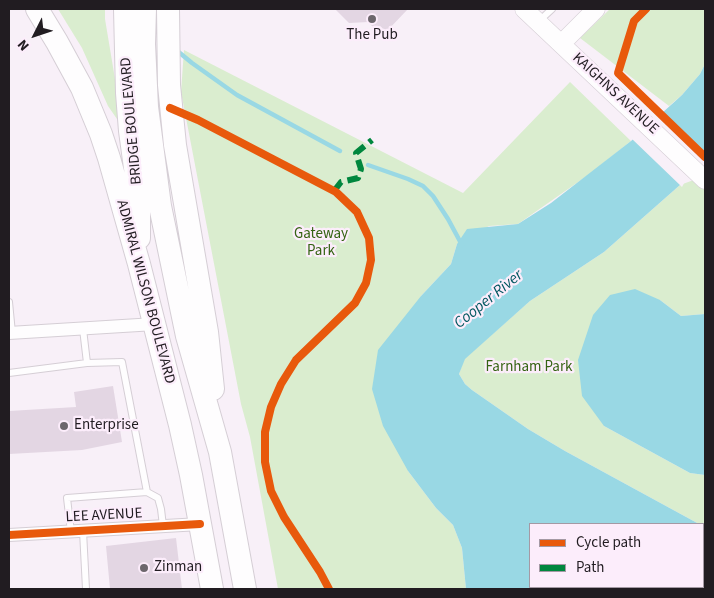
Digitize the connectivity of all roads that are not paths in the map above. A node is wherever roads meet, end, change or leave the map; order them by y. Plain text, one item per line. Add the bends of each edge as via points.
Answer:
1 (37, 9) edge
2 (524, 9) edge
3 (552, 9) edge
4 (596, 9) edge
5 (168, 10) edge
6 (135, 14) edge
7 (538, 22) junction
8 (561, 44) junction
9 (702, 177) edge
10 (139, 264) junction
11 (9, 302) edge
12 (154, 324) junction
13 (83, 329) junction
14 (11, 333) edge
15 (87, 363) junction
16 (9, 373) edge
17 (220, 452) junction
18 (147, 492) junction
19 (200, 524) junction
20 (163, 526) junction
21 (77, 531) junction
22 (9, 535) edge
23 (86, 589) edge
24 (212, 589) edge
25 (245, 589) edge

1 - 10 highway, ADMIRAL WILSON BOULEVARD via 70,64 92,112 109,158
2 - 7 main road, KAIGHNS AVENUE
3 - 7 lane
4 - 8 main road
5 - 17 highway via 170,108 207,332
6 - 10 highway, BRIDGE BOULEVARD via 130,132 139,197
6 - 17 highway, ADMIRAL WILSON BOULEVARD via 144,44 149,132 162,215 187,336
7 - 8 main road, KAIGHNS AVENUE
8 - 9 main road, KAIGHNS AVENUE
10 - 12 highway, ADMIRAL WILSON BOULEVARD
11 - 14 lane
12 - 13 street
12 - 19 highway, ADMIRAL WILSON BOULEVARD via 180,425
13 - 14 street
13 - 15 lane
15 - 16 lane
15 - 18 lane via 122,362
17 - 25 highway, ADMIRAL WILSON BOULEVARD
18 - 20 lane via 158,498
18 - 21 lane via 67,498
19 - 20 street, LEE AVENUE
19 - 24 highway, ADMIRAL WILSON BOULEVARD
20 - 21 street, LEE AVENUE
21 - 22 street, LEE AVENUE
21 - 23 lane

